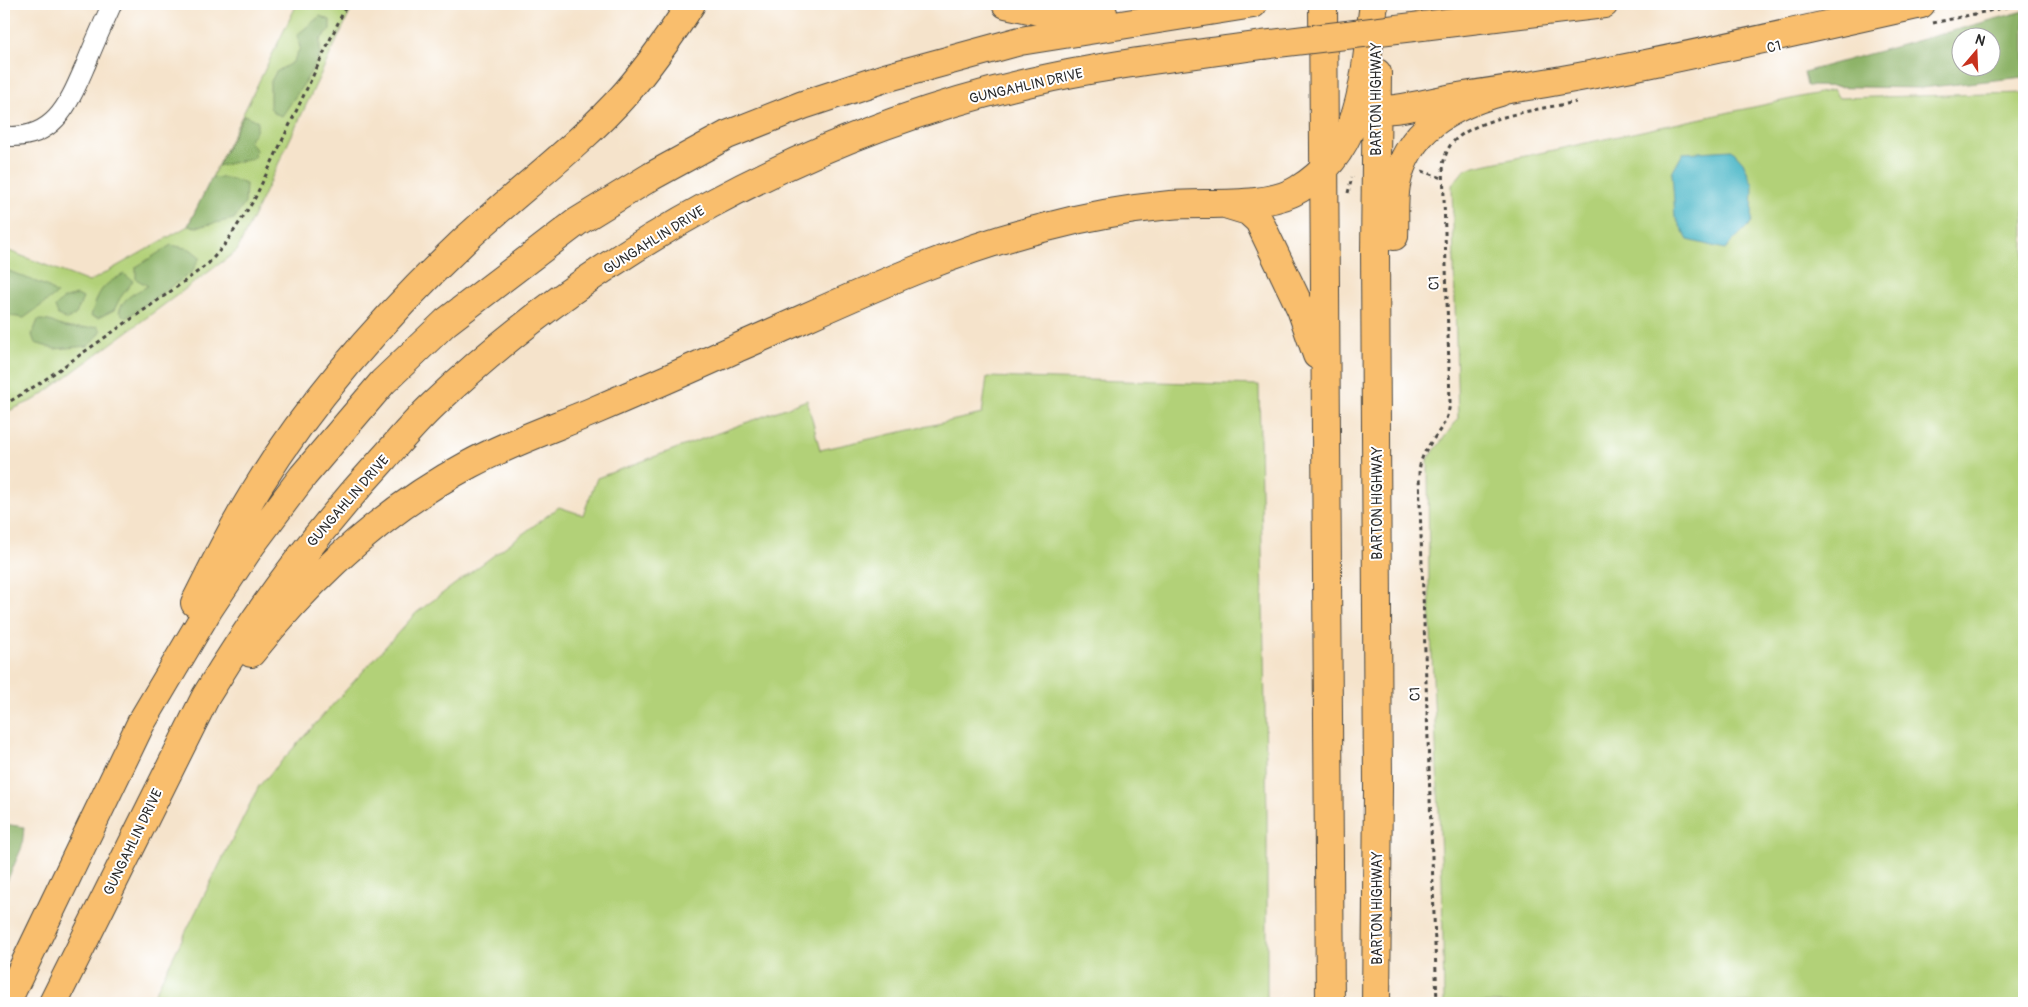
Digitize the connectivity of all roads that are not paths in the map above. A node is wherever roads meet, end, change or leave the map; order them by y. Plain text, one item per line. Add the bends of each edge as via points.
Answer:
1 (112, 4) edge
2 (691, 4) edge
3 (1006, 4) edge
4 (1249, 4) edge
5 (1253, 4) edge
6 (1323, 4) edge
7 (1374, 4) edge
8 (1604, 4) edge
9 (1923, 14) edge
10 (1323, 68) junction
11 (1500, 92) junction
12 (1367, 109) junction
13 (4, 136) edge
14 (1324, 168) junction
15 (1208, 203) junction
16 (1325, 380) junction
17 (141, 723) junction
18 (172, 762) junction
19 (1378, 788) junction
20 (6, 1003) edge
21 (53, 1003) edge
22 (1330, 1003) edge
23 (1376, 1003) edge

1 - 13 street via 71,98 59,116 32,134
2 - 17 highway via 625,93 408,297 350,360 300,425 259,485 216,562 166,659
3 - 4 highway via 1053,14
5 - 17 highway via 1020,41 876,81 727,135 577,222 446,322 383,382 303,476 252,544 187,644
6 - 10 highway
7 - 12 highway
8 - 18 highway, GUNGAHLIN DRIVE, bridge via 1262,45 1114,66 1030,82 886,124 814,152 742,187 670,227 610,266 544,313 431,406 349,496 286,574 235,648
9 - 11 highway
10 - 12 highway via 1338,97 1348,104
10 - 14 highway
11 - 12 highway
11 - 19 highway via 1467,102 1440,118 1418,140 1405,161 1395,193 1388,580
12 - 14 highway
12 - 19 highway, BARTON HIGHWAY via 1375,251
14 - 15 highway via 1301,188 1278,198
14 - 16 highway
15 - 16 highway via 1243,209 1259,221 1306,321
15 - 18 highway via 1091,216 963,252 520,439 470,464 418,495 372,529 304,591 221,691
16 - 22 highway
17 - 20 highway
18 - 21 highway, GUNGAHLIN DRIVE
19 - 23 highway, BARTON HIGHWAY

